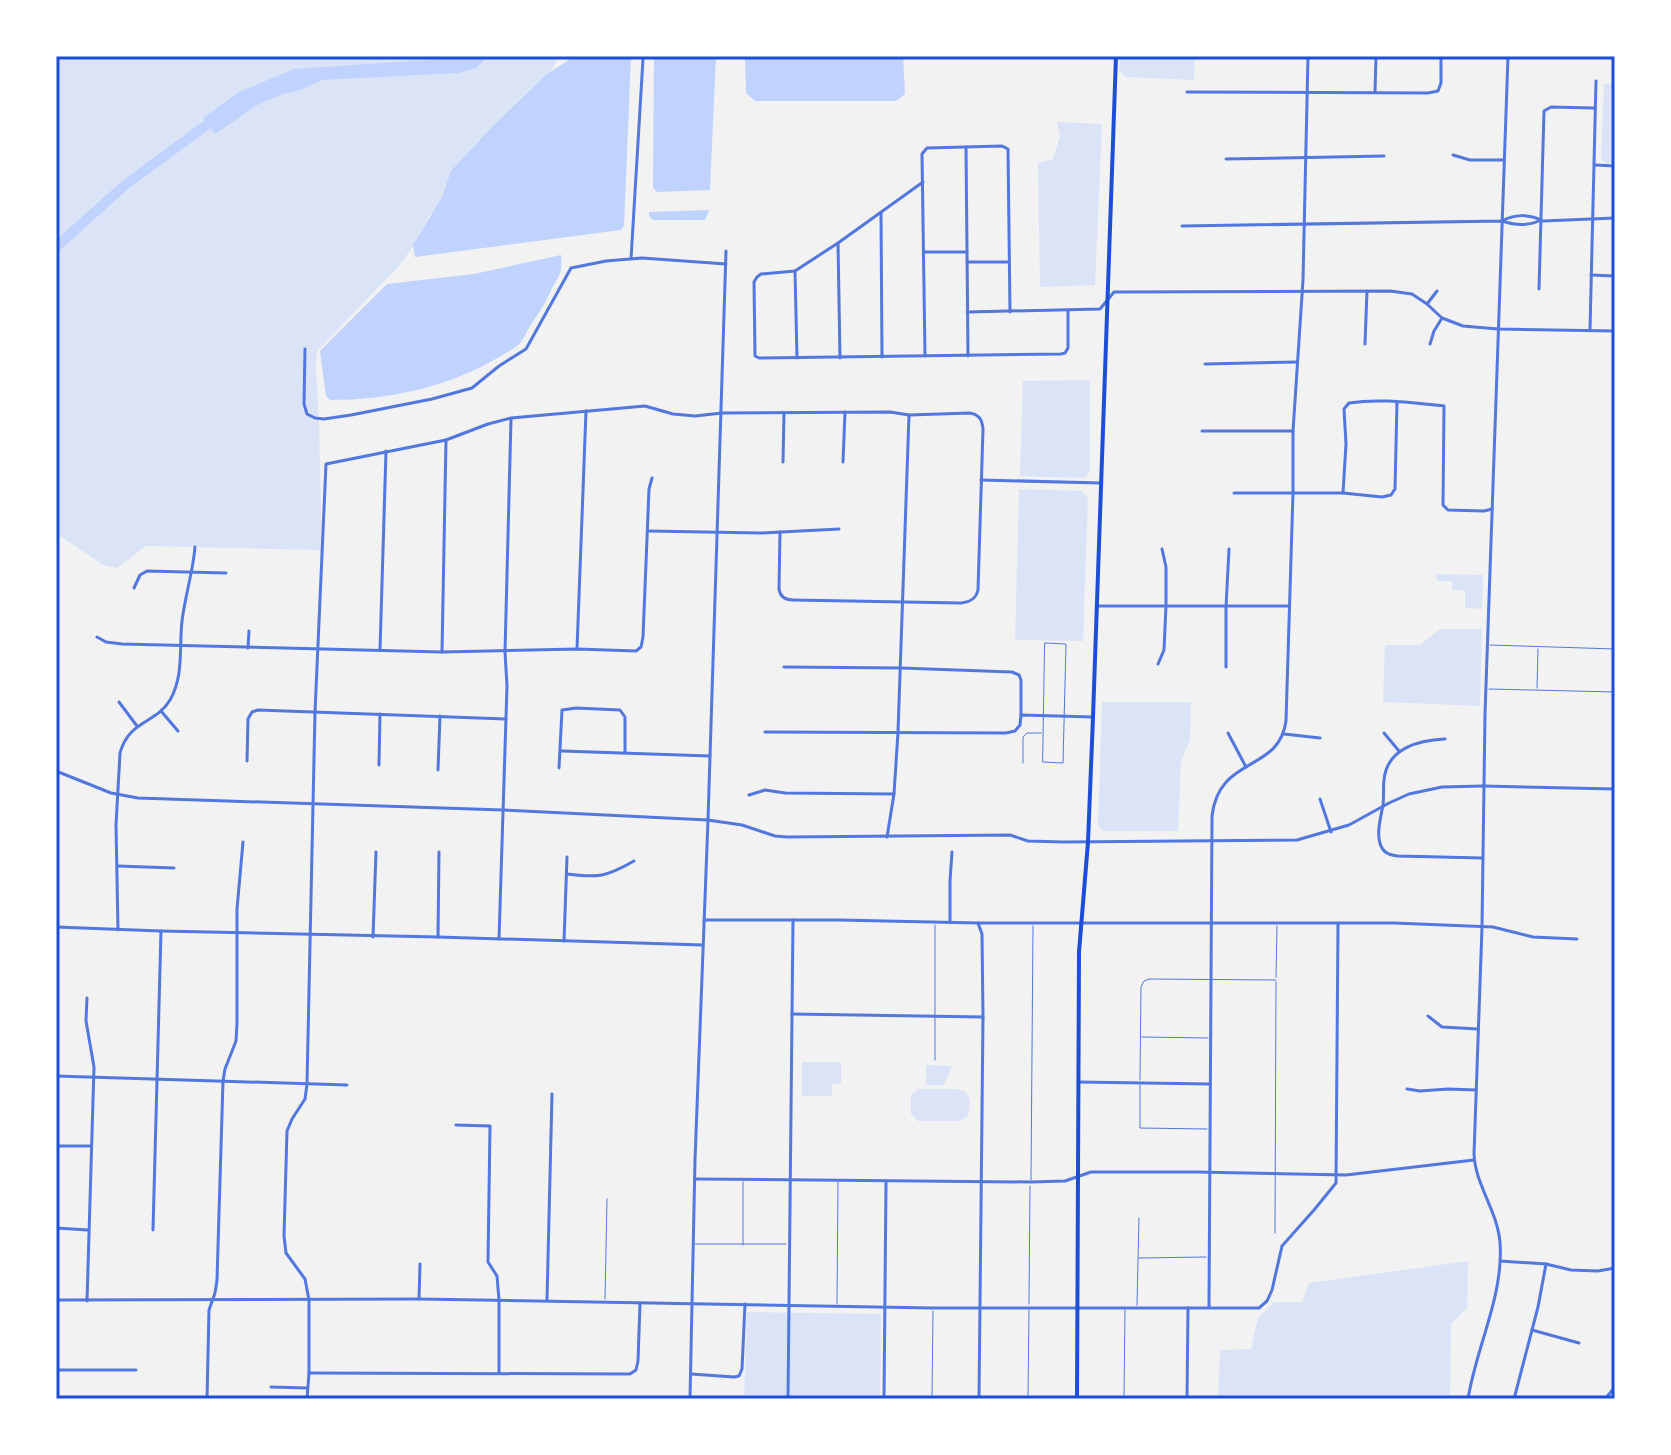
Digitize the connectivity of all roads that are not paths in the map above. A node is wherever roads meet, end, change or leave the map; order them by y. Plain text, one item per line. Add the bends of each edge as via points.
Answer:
1 (1116, 56) edge
2 (1308, 56) edge
3 (1376, 56) edge
4 (1441, 56) edge
5 (1508, 56) edge
6 (643, 59) dead end
7 (1596, 81) dead end
8 (1187, 92) dead end
9 (1307, 92) junction
10 (1375, 93) junction
11 (1594, 108) junction
12 (966, 146) junction
13 (1453, 155) dead end
14 (1384, 156) dead end
15 (1305, 157) junction
16 (1226, 159) dead end
17 (1504, 160) junction
18 (1595, 165) junction
19 (1615, 166) edge
20 (923, 182) junction
21 (881, 212) junction
22 (1592, 218) junction
23 (1615, 218) edge
24 (1541, 220) junction
25 (1502, 221) junction
26 (1305, 224) junction
27 (1182, 226) dead end
28 (838, 243) junction
29 (726, 251) dead end
30 (924, 252) junction
31 (967, 252) junction
32 (631, 259) junction
33 (967, 262) junction
34 (1009, 262) junction
35 (726, 264) junction
36 (795, 271) junction
37 (1591, 275) junction
38 (1615, 276) edge
39 (1539, 289) dead end
40 (1367, 291) junction
41 (1437, 291) dead end
42 (1302, 292) junction
43 (1107, 299) junction
44 (1427, 304) junction
45 (1068, 310) junction
46 (967, 312) junction
47 (1010, 312) junction
48 (1442, 318) junction
49 (1498, 329) junction
50 (1590, 330) junction
51 (1615, 331) edge
52 (1365, 344) dead end
53 (1430, 344) dead end
54 (305, 349) dead end
55 (925, 356) junction
56 (968, 356) junction
57 (882, 357) junction
58 (797, 358) junction
59 (840, 358) junction
60 (1297, 362) junction
61 (1205, 364) dead end
62 (1397, 401) junction
63 (586, 411) junction
64 (845, 412) junction
65 (722, 413) junction
66 (784, 413) junction
67 (909, 415) junction
68 (511, 418) junction
69 (1202, 431) dead end
70 (1293, 431) junction
71 (446, 440) junction
72 (386, 451) junction
73 (783, 462) dead end
74 (843, 462) dead end
75 (652, 478) dead end
76 (981, 480) junction
77 (1102, 483) junction
78 (1234, 493) dead end
79 (1293, 493) junction
80 (1343, 493) junction
81 (1492, 509) junction
82 (839, 529) dead end
83 (648, 531) junction
84 (780, 532) junction
85 (717, 533) junction
86 (195, 547) dead end
87 (1162, 549) dead end
88 (1229, 549) dead end
89 (192, 572) junction
90 (226, 573) dead end
91 (134, 588) dead end
92 (903, 602) junction
93 (1166, 605) junction
94 (1097, 606) junction
95 (1289, 606) junction
96 (1226, 607) junction
97 (249, 631) dead end
98 (97, 637) dead end
99 (1487, 645) junction
100 (181, 646) junction
101 (1538, 647) junction
102 (248, 648) junction
103 (577, 649) junction
104 (1615, 649) edge
105 (318, 650) junction
106 (380, 650) junction
107 (442, 652) junction
108 (505, 652) junction
109 (1158, 664) dead end
110 (784, 667) dead end
111 (1226, 667) dead end
112 (901, 668) junction
113 (1486, 689) junction
114 (1537, 690) junction
115 (1615, 692) edge
116 (119, 702) dead end
117 (161, 711) junction
118 (315, 712) junction
119 (380, 714) junction
120 (1021, 715) junction
121 (440, 716) junction
122 (1044, 716) junction
123 (1064, 716) junction
124 (1093, 717) junction
125 (506, 719) junction
126 (137, 726) junction
127 (178, 731) dead end
128 (765, 732) dead end
129 (898, 732) junction
130 (1044, 733) junction
131 (1228, 733) dead end
132 (1384, 733) dead end
133 (1284, 734) junction
134 (1320, 738) dead end
135 (1445, 739) dead end
136 (560, 750) junction
137 (1399, 751) junction
138 (625, 752) junction
139 (710, 756) junction
140 (247, 761) dead end
141 (1023, 763) dead end
142 (379, 765) dead end
143 (1246, 767) junction
144 (559, 768) dead end
145 (438, 770) dead end
146 (56, 771) edge
147 (1483, 786) junction
148 (1615, 789) edge
149 (894, 794) junction
150 (117, 795) junction
151 (749, 795) dead end
152 (1320, 799) dead end
153 (313, 804) junction
154 (1383, 806) junction
155 (503, 810) junction
156 (708, 820) junction
157 (1331, 832) junction
158 (887, 837) junction
159 (1213, 841) junction
160 (243, 842) dead end
161 (1088, 842) junction
162 (376, 852) dead end
163 (439, 852) dead end
164 (952, 852) dead end
165 (567, 857) dead end
166 (1482, 858) junction
167 (634, 861) dead end
168 (118, 866) junction
169 (174, 868) dead end
170 (567, 874) junction
171 (704, 920) junction
172 (793, 920) junction
173 (935, 922) junction
174 (950, 922) junction
175 (1081, 922) junction
176 (978, 923) junction
177 (1033, 923) junction
178 (1213, 923) junction
179 (1277, 924) junction
180 (1338, 924) junction
181 (56, 927) edge
182 (1482, 927) junction
183 (118, 930) junction
184 (161, 931) junction
185 (237, 933) junction
186 (311, 935) junction
187 (373, 937) junction
188 (438, 937) junction
189 (499, 939) junction
190 (1577, 939) dead end
191 (564, 941) junction
192 (703, 945) junction
193 (1212, 979) junction
194 (1276, 980) junction
195 (87, 998) dead end
196 (792, 1014) junction
197 (935, 1016) junction
198 (1428, 1016) dead end
199 (983, 1017) junction
200 (1478, 1029) junction
201 (1140, 1037) junction
202 (1211, 1038) junction
203 (935, 1060) dead end
204 (56, 1076) edge
205 (94, 1077) junction
206 (157, 1079) junction
207 (223, 1081) junction
208 (1078, 1082) junction
209 (1140, 1083) junction
210 (307, 1084) junction
211 (1210, 1084) junction
212 (347, 1085) dead end
213 (1407, 1089) dead end
214 (1476, 1090) junction
215 (552, 1094) dead end
216 (456, 1125) dead end
217 (1210, 1129) junction
218 (56, 1146) edge
219 (91, 1146) junction
220 (1474, 1160) junction
221 (1210, 1172) junction
222 (1276, 1174) junction
223 (1336, 1175) junction
224 (1077, 1176) junction
225 (695, 1179) junction
226 (743, 1179) junction
227 (838, 1179) junction
228 (791, 1180) junction
229 (886, 1181) junction
230 (980, 1182) junction
231 (1031, 1182) junction
232 (607, 1199) dead end
233 (1139, 1218) dead end
234 (56, 1228) edge
235 (89, 1230) junction
236 (153, 1230) dead end
237 (1275, 1233) dead end
238 (693, 1244) junction
239 (791, 1244) junction
240 (743, 1245) junction
241 (1209, 1257) junction
242 (1139, 1258) junction
243 (1500, 1261) junction
244 (420, 1264) dead end
245 (1546, 1264) junction
246 (1615, 1268) edge
247 (419, 1299) junction
248 (56, 1300) edge
249 (309, 1300) junction
250 (499, 1300) junction
251 (547, 1300) junction
252 (87, 1301) junction
253 (212, 1301) junction
254 (605, 1302) junction
255 (640, 1303) junction
256 (692, 1303) junction
257 (745, 1304) junction
258 (790, 1305) junction
259 (837, 1306) junction
260 (885, 1307) junction
261 (1029, 1307) junction
262 (1077, 1307) junction
263 (1125, 1307) junction
264 (1137, 1307) junction
265 (1209, 1307) junction
266 (933, 1308) junction
267 (980, 1308) junction
268 (1188, 1308) junction
269 (1532, 1330) junction
270 (1579, 1343) dead end
271 (56, 1370) edge
272 (136, 1370) dead end
273 (309, 1373) junction
274 (499, 1373) junction
275 (691, 1374) junction
276 (271, 1387) dead end
277 (1615, 1387) edge
278 (307, 1388) junction
279 (207, 1399) edge
280 (307, 1399) edge
281 (690, 1399) edge
282 (788, 1399) edge
283 (884, 1399) edge
284 (932, 1399) edge
285 (979, 1399) edge
286 (1028, 1399) edge
287 (1077, 1399) edge
288 (1124, 1399) edge
289 (1187, 1399) edge
290 (1468, 1399) edge
291 (1514, 1399) edge
292 (1605, 1399) edge

1 - 43 main road
2 - 9 street
3 - 10 street
4 - 10 street via 1438,91
5 - 17 street
6 - 32 street
7 - 11 street
8 - 9 street
9 - 10 street
9 - 15 street
11 - 18 street
11 - 24 street via 1544,111
12 - 20 street via 927,148 922,156
12 - 31 street
12 - 34 street via 1008,149
13 - 17 street
14 - 15 street
15 - 16 street
15 - 26 street
17 - 25 street
18 - 19 street
18 - 22 street
20 - 21 street
20 - 30 street
21 - 28 street
21 - 57 street
22 - 23 street
22 - 24 street
22 - 37 street
24 - 25 street
24 - 25 street via 1510,216
24 - 39 street
25 - 26 street
25 - 49 street
26 - 27 street
26 - 42 street
28 - 36 street
28 - 59 street
29 - 35 street
30 - 31 street
30 - 55 street
31 - 33 street
32 - 35 street
32 - 54 street via 571,268 530,344 472,388 315,418 304,404
33 - 34 street
33 - 46 street
34 - 47 street
35 - 65 street
36 - 58 street
36 - 58 street via 755,279 754,355
37 - 38 street
37 - 50 street
40 - 42 street
40 - 44 street via 1407,292
40 - 52 street
41 - 44 street
42 - 43 street via 1114,292
42 - 60 street
43 - 45 street via 1100,309
43 - 77 main road
44 - 48 street
45 - 47 street
45 - 56 street via 1065,353
46 - 47 street
46 - 56 street
48 - 49 street
48 - 53 street
49 - 50 street
49 - 81 street
50 - 51 street
55 - 56 street
55 - 57 street
57 - 59 street
58 - 59 street
60 - 61 street
60 - 70 street
62 - 80 street via 1368,400 1344,409
62 - 80 street via 1395,489 1382,497
62 - 81 street via 1444,406 1443,505 1448,510
63 - 65 street via 645,406 673,414
63 - 68 street
63 - 103 street
64 - 66 street
64 - 67 street
64 - 74 street
65 - 66 street
65 - 85 street
66 - 73 street
67 - 76 street via 970,413 980,418
67 - 92 street
68 - 71 street
68 - 108 street
69 - 70 street
70 - 79 street
71 - 72 street
71 - 107 street
72 - 105 street via 326,464
72 - 106 street
75 - 83 street
76 - 77 street
76 - 92 street via 977,595 961,603
77 - 94 main road
78 - 79 street
79 - 80 street
79 - 95 street
81 - 99 street
82 - 84 street
83 - 85 street
83 - 103 street via 641,647
84 - 85 street
84 - 92 street via 779,589 785,599
85 - 139 street
86 - 89 street
87 - 93 street
88 - 96 street
89 - 90 street
89 - 91 street via 147,571
89 - 100 street
92 - 112 street
93 - 94 street
93 - 96 street
93 - 109 street via 1164,650
94 - 124 main road
95 - 96 street
95 - 133 street
96 - 111 street
97 - 102 street
98 - 100 street via 115,644
99 - 101 lane
99 - 113 street
100 - 102 street
100 - 117 street via 176,688
101 - 104 lane
101 - 114 lane
102 - 105 street
103 - 108 street
105 - 106 street
105 - 118 street
106 - 107 street
107 - 108 street
108 - 125 street
110 - 112 street
112 - 120 street via 1012,672 1021,680
112 - 129 street
113 - 114 lane
113 - 147 street
114 - 115 lane
116 - 126 street
117 - 126 street
117 - 127 street
118 - 119 street
118 - 140 street via 252,712
118 - 153 street
119 - 121 street
119 - 142 street
120 - 122 street
120 - 129 street via 1020,725 1006,733
121 - 125 street
121 - 145 street
122 - 123 street
122 - 123 lane via 1045,643 1066,644
122 - 130 lane
123 - 124 street
123 - 130 lane via 1063,763 1043,762
124 - 161 main road
125 - 155 street
126 - 150 street via 121,748
128 - 129 street
129 - 149 street
130 - 141 lane via 1023,737
131 - 143 street
132 - 137 street
133 - 134 street
133 - 143 street via 1271,752
135 - 137 street
136 - 138 street
136 - 138 street via 562,710 576,708 620,710 625,717
136 - 144 street
137 - 154 street via 1385,772
138 - 139 street
139 - 156 street
143 - 159 street via 1217,794
146 - 150 street
147 - 148 street
147 - 154 street via 1428,789
147 - 166 street
149 - 151 street via 765,790
149 - 158 street
150 - 153 street
150 - 168 street
152 - 157 street
153 - 155 street
153 - 186 street
154 - 157 street
154 - 166 street via 1380,840 1387,853
155 - 156 street
155 - 189 street
156 - 158 street via 775,836
156 - 171 street
157 - 159 street via 1287,841
158 - 161 street via 1010,835 1028,841
159 - 161 street
159 - 178 street
160 - 185 street
161 - 175 main road
162 - 187 street
163 - 188 street
164 - 174 street
165 - 170 street
166 - 182 street
167 - 170 street via 599,877
168 - 169 street
168 - 183 street
170 - 191 street
171 - 172 street
171 - 192 street
172 - 173 street
172 - 196 street
173 - 174 street
173 - 197 lane
174 - 176 street
175 - 177 street
175 - 178 street
175 - 208 main road
176 - 177 street
176 - 199 street
177 - 231 lane
178 - 179 street
178 - 193 street
179 - 180 street
179 - 194 lane
180 - 182 street
180 - 223 street
181 - 183 street
182 - 190 street
182 - 200 street
183 - 184 street
184 - 185 street
184 - 206 street
185 - 186 street
185 - 207 street via 236,1041
186 - 187 street
186 - 210 street
187 - 188 street
188 - 189 street
189 - 191 street
191 - 192 street
192 - 225 street
193 - 194 lane
193 - 201 lane via 1144,981
193 - 202 street
194 - 222 lane
195 - 205 street
196 - 197 street
196 - 228 street
197 - 199 street
197 - 203 lane
198 - 200 street via 1442,1027
199 - 230 street
200 - 214 street
201 - 202 lane
201 - 209 lane
202 - 211 street
204 - 205 street
205 - 206 street
205 - 219 street
206 - 207 street
206 - 236 street
207 - 210 street
207 - 253 street
208 - 209 street
208 - 224 main road
209 - 211 street
209 - 217 lane via 1140,1128
210 - 212 street
210 - 249 street via 305,1099 287,1131 284,1244 305,1279
211 - 217 street
213 - 214 street
214 - 220 street
215 - 251 street
216 - 250 street via 490,1126 488,1262 497,1276
217 - 221 street
218 - 219 street
219 - 235 street
220 - 223 street
220 - 243 street via 1494,1215
221 - 222 street
221 - 224 street
221 - 241 street
222 - 223 street
222 - 237 lane
223 - 265 street via 1335,1186 1282,1246 1264,1305
224 - 231 street
224 - 262 main road
225 - 226 street
225 - 238 street
226 - 228 street
226 - 240 lane
227 - 228 street
227 - 229 street
227 - 259 lane
228 - 239 street
229 - 230 street
229 - 260 street
230 - 231 street
230 - 267 street
231 - 261 lane
232 - 254 lane
233 - 242 lane
234 - 235 street
235 - 252 street
238 - 240 lane
238 - 256 street
239 - 240 lane
239 - 258 street
241 - 242 lane
241 - 265 street
242 - 264 lane
243 - 245 street
243 - 290 street
244 - 247 street
245 - 246 street via 1571,1270
245 - 269 street
247 - 249 street
247 - 250 street
248 - 252 street
249 - 253 street
249 - 273 street
250 - 251 street
250 - 274 street
251 - 254 street
252 - 253 street
253 - 279 street
254 - 255 street
255 - 256 street
255 - 274 street via 633,1373
256 - 257 street
256 - 275 street
257 - 258 street
257 - 275 street via 739,1376
258 - 259 street
258 - 282 street
259 - 260 street
260 - 266 street
260 - 283 street
261 - 262 street
261 - 267 street
261 - 286 lane
262 - 263 street
262 - 287 main road
263 - 264 street
263 - 288 lane
264 - 268 street
265 - 268 street
266 - 267 street
266 - 284 lane
267 - 285 street
268 - 289 street
269 - 270 street
269 - 291 street
271 - 272 street
273 - 274 street
273 - 278 street
275 - 281 street
276 - 278 street
277 - 292 street
278 - 280 street

